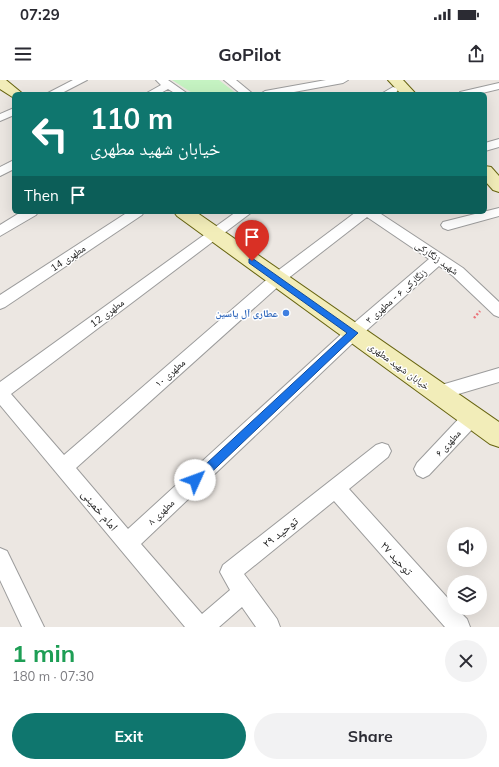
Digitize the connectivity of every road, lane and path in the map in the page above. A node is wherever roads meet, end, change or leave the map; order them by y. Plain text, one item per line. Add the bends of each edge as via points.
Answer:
1 (82, 80) edge
2 (229, 80) edge
3 (342, 80) edge
4 (0, 82) edge
5 (165, 82) edge
6 (499, 86) edge
7 (391, 88) edge
8 (13, 92) edge
9 (55, 92) edge
10 (152, 92) edge
11 (180, 92) edge
12 (245, 92) edge
13 (276, 92) edge
14 (403, 92) edge
15 (473, 92) edge
16 (12, 112) edge
17 (0, 118) edge
18 (499, 143) edge
19 (487, 146) edge
20 (12, 165) edge
21 (0, 172) edge
22 (487, 173) edge
23 (499, 186) edge
24 (487, 190) edge
25 (499, 202) edge
26 (499, 212) edge
27 (28, 214) edge
28 (134, 214) edge
29 (186, 214) edge
30 (242, 214) edge
31 (362, 214) edge
32 (372, 214) edge
33 (448, 226) dead end
34 (0, 231) edge
35 (214, 234) junction
36 (439, 258) junction
37 (277, 279) junction
38 (0, 303) edge
39 (499, 311) edge
40 (353, 333) junction
41 (499, 375) edge
42 (0, 393) edge
43 (438, 393) junction
44 (472, 417) junction
45 (499, 436) edge
46 (382, 451) dead end
47 (63, 468) junction
48 (423, 469) dead end
49 (335, 488) junction
50 (128, 543) junction
51 (0, 558) edge
52 (243, 592) junction
53 (33, 627) edge
54 (199, 627) edge
55 (203, 627) edge
56 (268, 627) edge
57 (459, 627) edge

1 - 9 street
2 - 12 street
3 - 13 street
4 - 8 main road
5 - 10 street
5 - 11 street
6 - 15 street
7 - 14 main road
16 - 17 street
18 - 19 street
20 - 21 street
22 - 23 main road
24 - 25 main road
26 - 33 street
27 - 34 street
28 - 38 street, مطهری 14
29 - 35 main road, خیابان شهید مطهری
30 - 35 street, مطهری 12
31 - 37 street, مطهری ۱۰
32 - 36 street, شهید زنگارکی
35 - 37 main road, خیابان شهید مطهری
35 - 42 street, مطهری 12
36 - 39 street, شهید زنگارکی via 479,290
36 - 40 street, زنگارکی ۶ - مطهری ۳
37 - 40 main road, خیابان شهید مطهری
37 - 47 street, مطهری ۱۰
40 - 43 main road, خیابان شهید مطهری
40 - 50 street, مطهری ۸
41 - 43 street
42 - 47 street, امام خمینی
43 - 44 main road, خیابان شهید مطهری
44 - 45 main road, خیابان شهید مطهری
44 - 48 street, مطهری ۶
46 - 49 street, توحید ۲۹
47 - 50 street, امام خمینی
49 - 52 street, توحید ۲۹ via 230,572
49 - 57 street, توحید ۲۷
50 - 54 street, امام خمینی
51 - 53 street
52 - 55 street
52 - 56 street, توحید ۲۹

